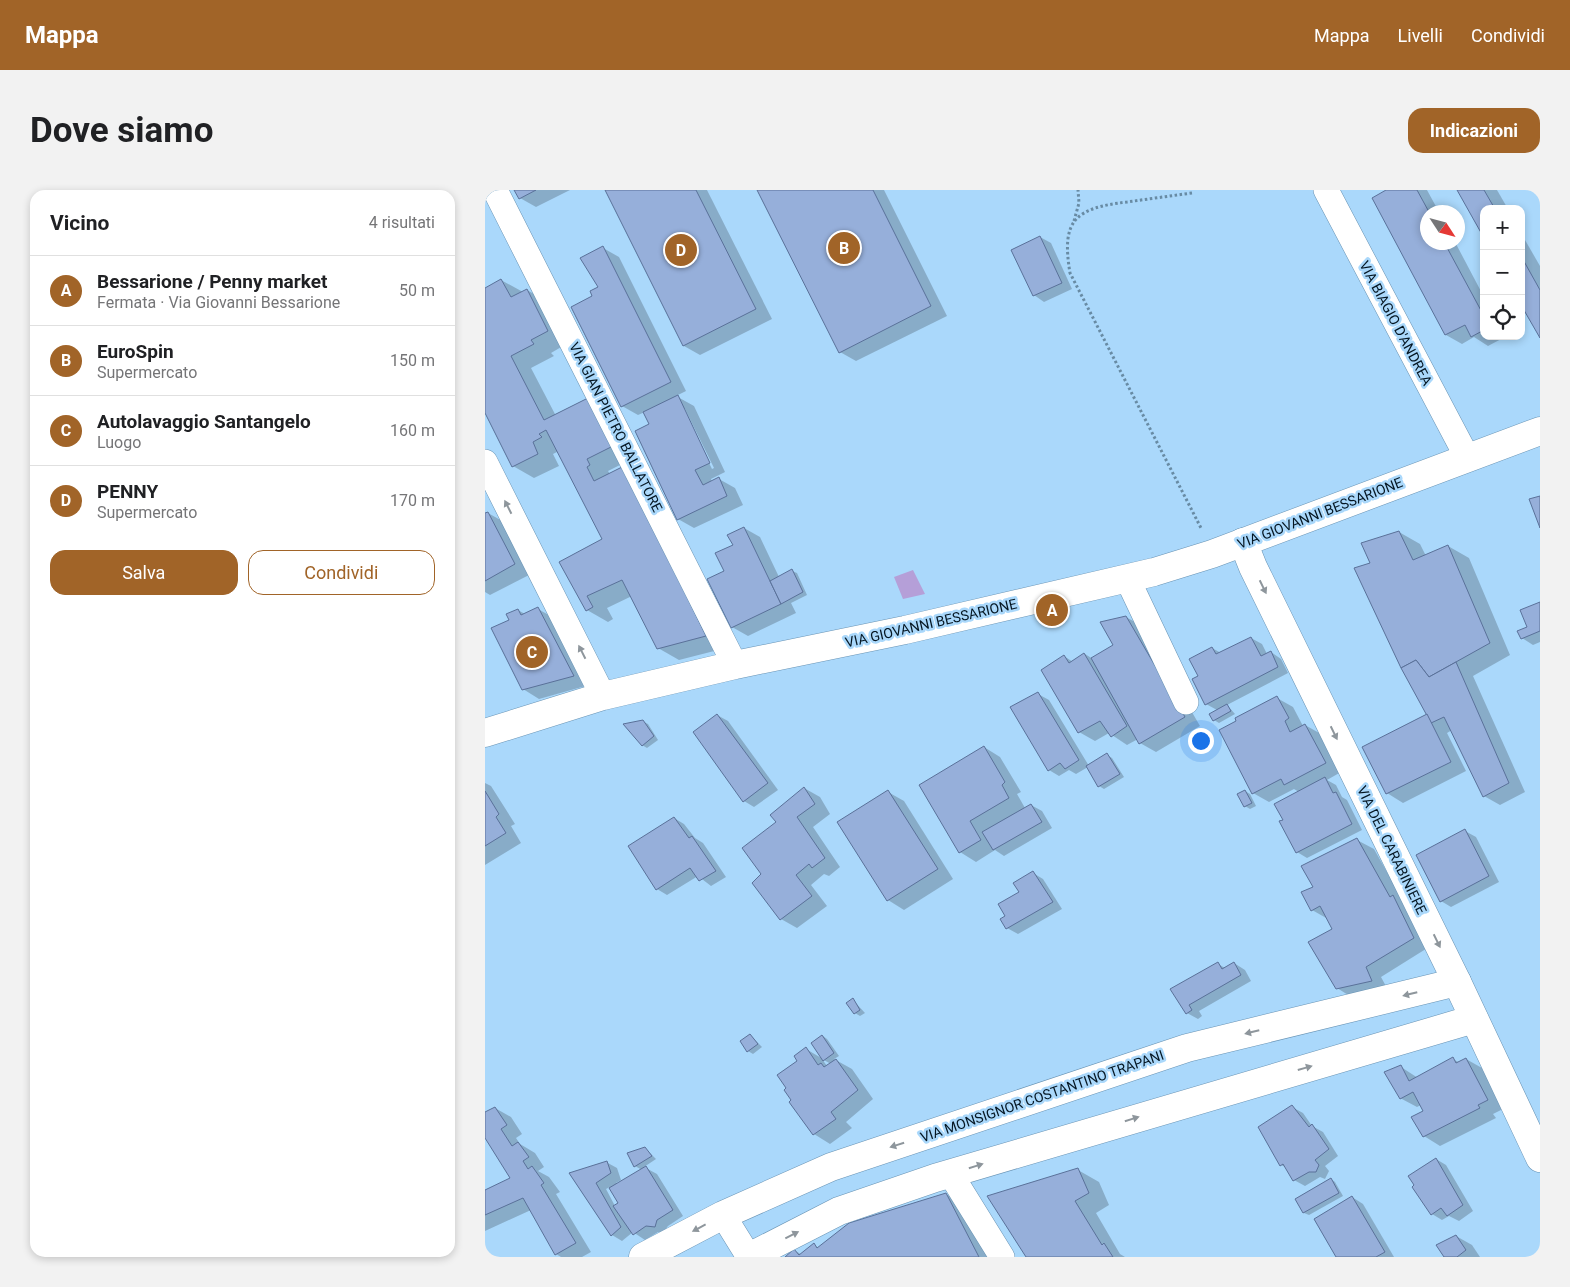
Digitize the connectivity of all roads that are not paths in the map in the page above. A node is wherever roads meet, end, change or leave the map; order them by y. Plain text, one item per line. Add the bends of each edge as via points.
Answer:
1 (495, 190) edge
2 (1326, 190) edge
3 (1540, 430) edge
4 (1467, 457) junction
5 (485, 462) edge
6 (1243, 542) junction
7 (1127, 578) junction
8 (735, 665) junction
9 (603, 696) junction
10 (1186, 702) dead end
11 (485, 733) edge
12 (1457, 982) junction
13 (1474, 1019) junction
14 (1540, 1158) edge
15 (950, 1174) junction
16 (723, 1215) junction
17 (643, 1257) edge
18 (749, 1257) edge
19 (1002, 1257) edge

1 - 8 street, VIA GIAN PIETRO BALLATORE
2 - 4 street, VIA BIAGIO D'ANDREA
3 - 4 street, VIA GIOVANNI BESSARIONE
4 - 6 street, VIA GIOVANNI BESSARIONE
9 -> 5 street
6 - 7 street, VIA GIOVANNI BESSARIONE
6 -> 12 street, VIA DEL CARABINIERE
7 - 8 street, VIA GIOVANNI BESSARIONE via 905,630
7 - 10 street
8 - 9 street, VIA GIOVANNI BESSARIONE
9 - 11 street, VIA GIOVANNI BESSARIONE
12 - 13 street, VIA DEL CARABINIERE
12 -> 16 street, VIA MONSIGNOR COSTANTINO TRAPANI via 1187,1048 831,1167
13 - 14 street, VIA DEL CARABINIERE
15 -> 13 street
18 -> 15 street via 839,1211
15 - 19 street
16 -> 17 street, VIA MONSIGNOR COSTANTINO TRAPANI
16 - 18 street

